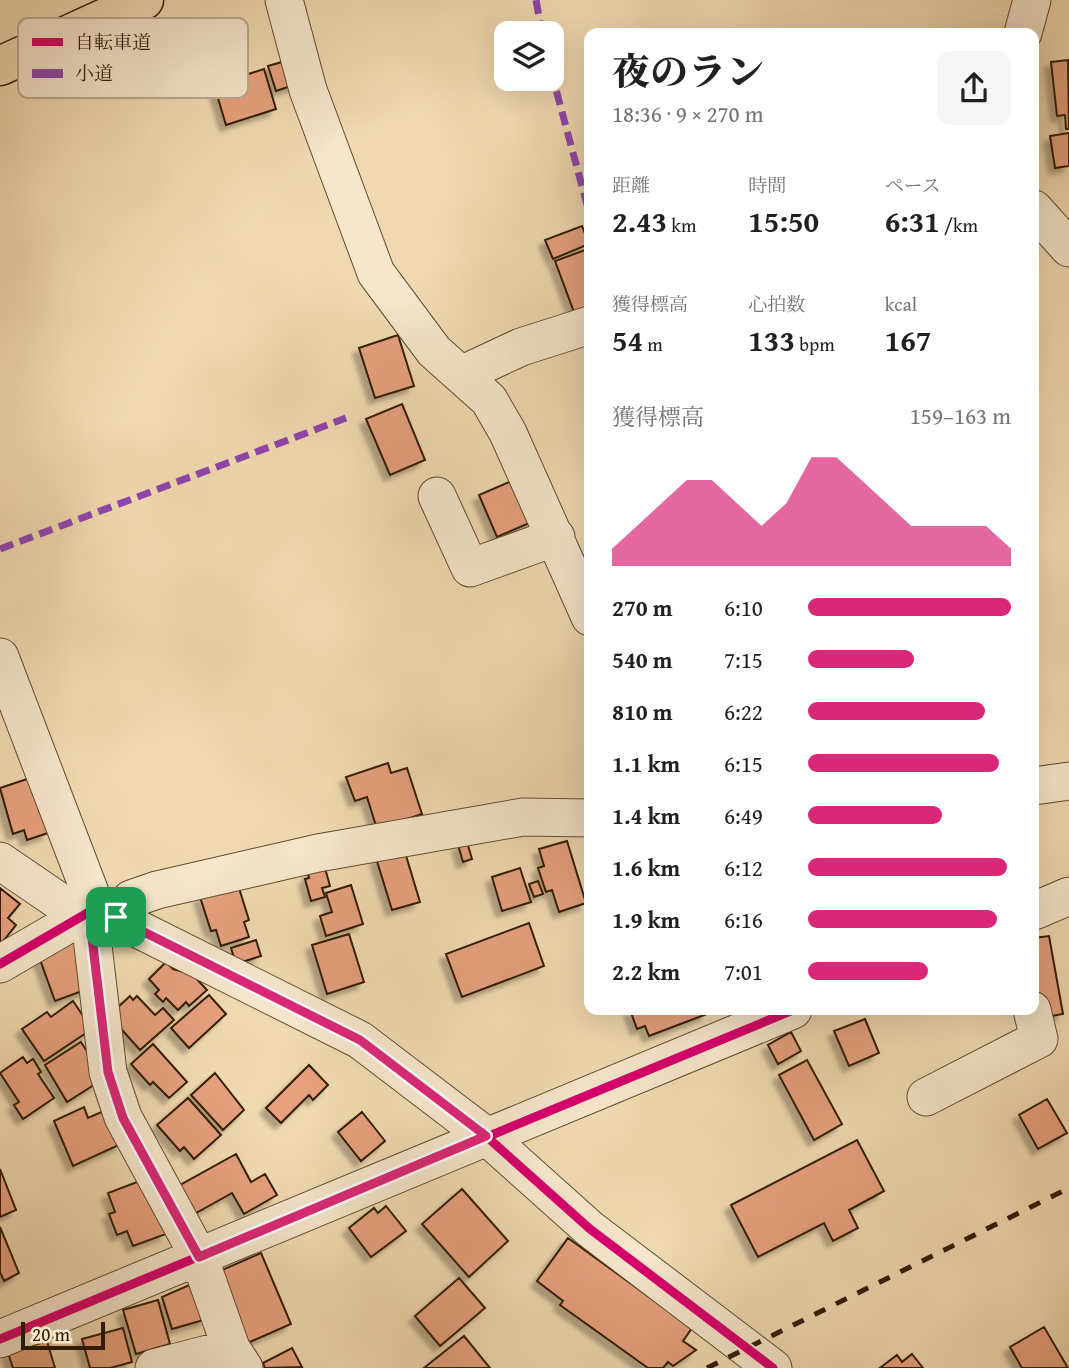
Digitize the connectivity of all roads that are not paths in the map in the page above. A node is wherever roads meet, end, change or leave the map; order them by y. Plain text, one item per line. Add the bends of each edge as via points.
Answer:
1 (144, 0) edge
2 (284, 0) edge
3 (1032, 0) edge
4 (104, 18) edge
5 (1024, 28) edge
6 (18, 57) edge
7 (0, 65) edge
8 (1039, 215) edge
9 (1069, 248) edge
10 (584, 327) edge
11 (461, 375) junction
12 (437, 496) dead end
13 (556, 537) junction
14 (584, 603) edge
15 (0, 657) edge
16 (1069, 780) edge
17 (1039, 785) edge
18 (584, 818) edge
19 (0, 861) edge
20 (1069, 896) edge
21 (1039, 909) edge
22 (97, 914) junction
23 (0, 964) edge
24 (781, 1015) edge
25 (1033, 1015) edge
26 (926, 1097) dead end
27 (486, 1136) junction
28 (199, 1257) junction
29 (0, 1339) edge
30 (237, 1358) edge
31 (154, 1368) edge
32 (771, 1368) edge

1 - 4 main road
2 - 11 street via 308,90 376,273 434,351
3 - 5 street
6 - 7 main road
8 - 9 street
10 - 11 street via 521,347
11 - 13 street via 489,400
12 - 13 street via 470,568
13 - 14 street
15 - 22 street
16 - 17 street
18 - 22 street via 523,817 318,853 157,890
19 - 22 street
20 - 21 street
22 - 23 street
22 - 27 street via 360,1040
22 - 28 street via 91,929 108,1072 123,1118
24 - 27 street
25 - 26 street via 1039,1039
27 - 28 street
27 - 32 street via 590,1229
28 - 29 street
28 - 30 street
30 - 31 street

